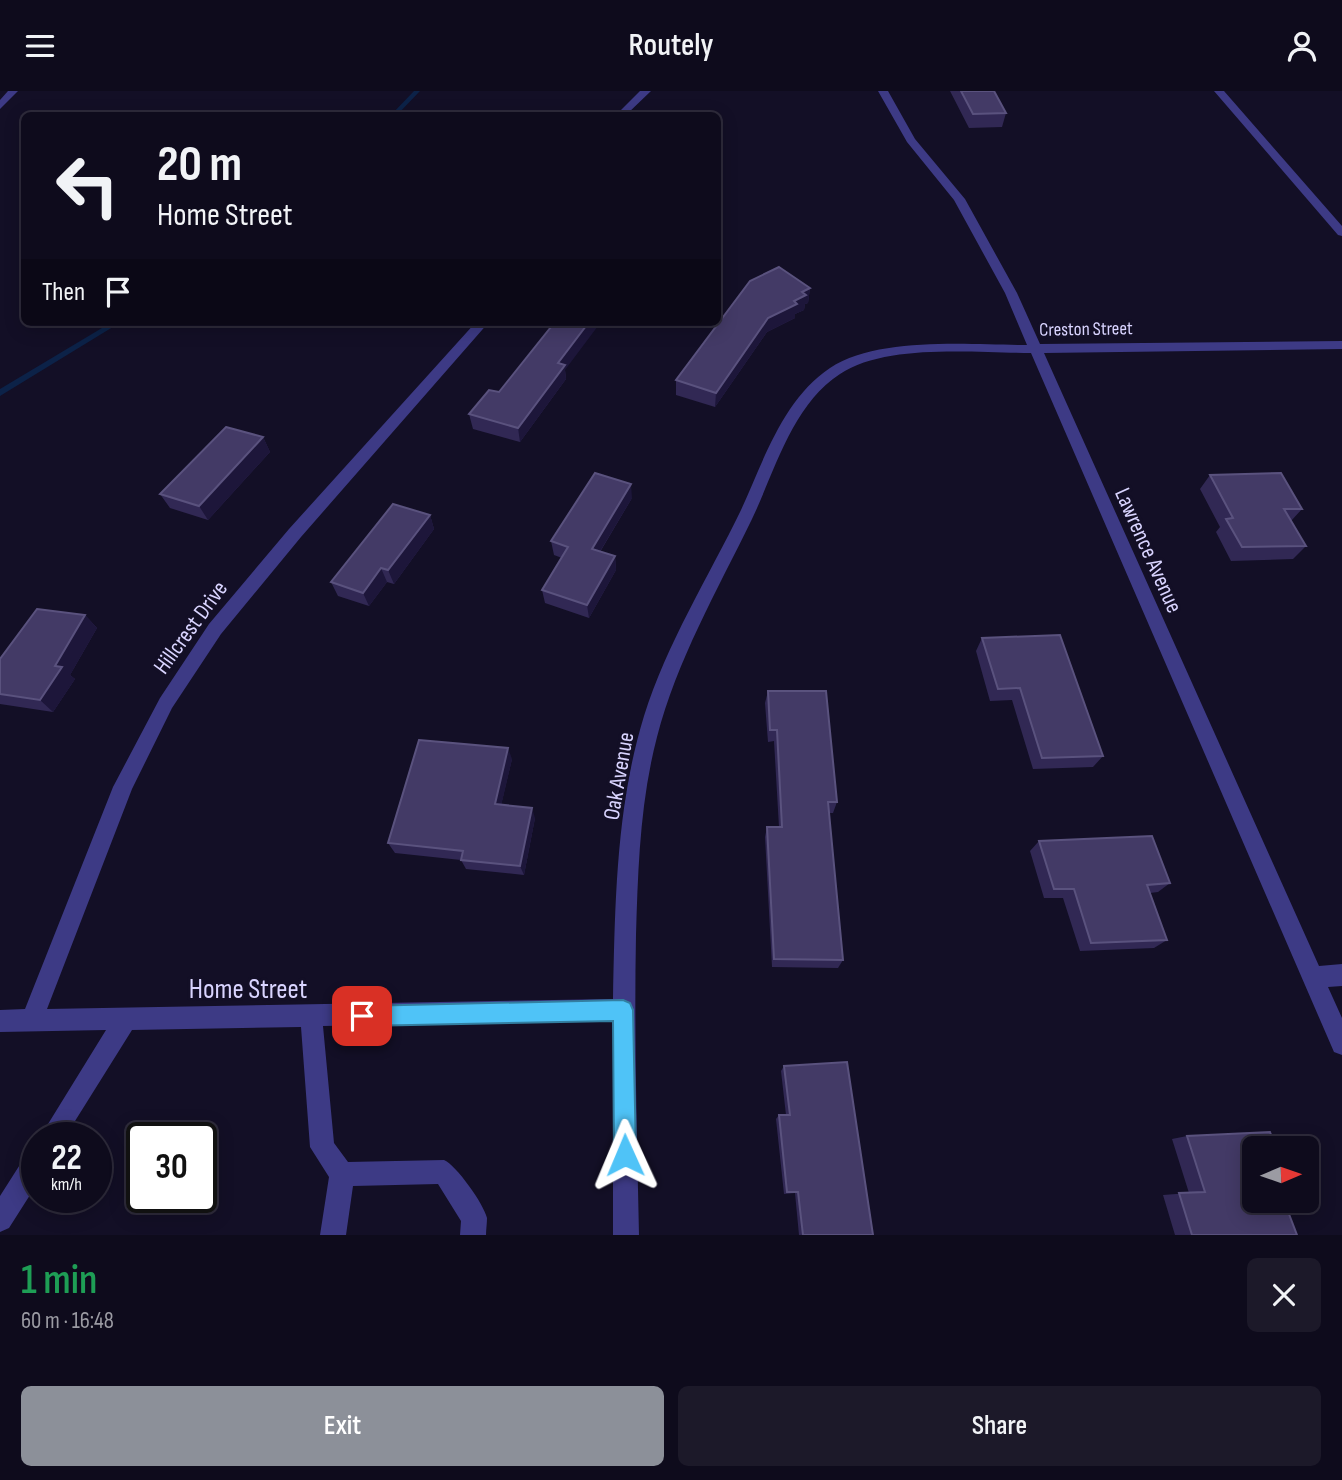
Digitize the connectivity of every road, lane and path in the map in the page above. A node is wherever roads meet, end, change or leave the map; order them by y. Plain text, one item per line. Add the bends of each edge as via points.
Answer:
1 (13, 91) edge
2 (646, 91) edge
3 (883, 91) edge
4 (1219, 91) edge
5 (0, 106) edge
6 (624, 112) edge
7 (1342, 233) edge
8 (479, 326) edge
9 (1342, 345) edge
10 (1035, 348) junction
11 (834, 372) joint
12 (1342, 975) edge
13 (1312, 977) junction
14 (623, 1010) junction
15 (311, 1017) junction
16 (127, 1018) junction
17 (32, 1020) junction
18 (0, 1021) edge
19 (1342, 1044) edge
20 (61, 1122) edge
21 (342, 1174) junction
22 (21, 1186) edge
23 (0, 1219) edge
24 (333, 1235) edge
25 (473, 1235) edge
26 (626, 1235) edge

1 - 5 street
2 - 6 street
3 - 10 street, Lawrence Avenue via 911,140 959,199 986,244
4 - 7 street
8 - 17 street, Hillcrest Drive via 215,629 166,703 122,787
9 - 10 street, Creston Street
10 - 11 street, Creston Street via 918,350 859,360
10 - 13 street, Lawrence Avenue
11 - 14 street, Oak Avenue via 815,388 783,438 672,667 654,714 641,766 628,868
12 - 13 street
13 - 19 street, Lawrence Avenue
14 - 15 street, Home Street
14 - 26 street, Oak Avenue
15 - 16 street, Home Street
15 - 21 street via 322,1147
16 - 17 street, Home Street
16 - 20 street
17 - 18 street, Home Street
21 - 24 street
21 - 25 street via 444,1173 474,1218
22 - 23 street

